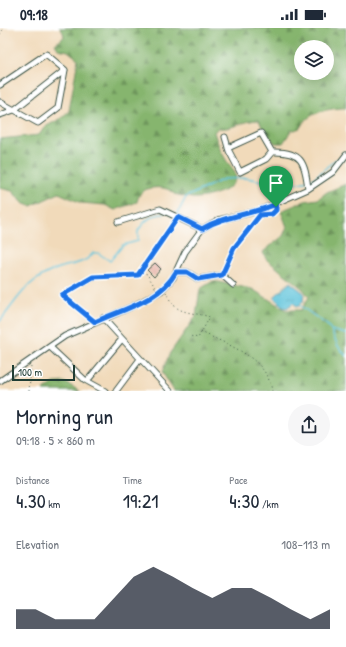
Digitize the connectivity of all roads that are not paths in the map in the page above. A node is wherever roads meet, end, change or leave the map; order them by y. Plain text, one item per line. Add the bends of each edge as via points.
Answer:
1 (65, 70) junction
2 (0, 85) edge
3 (0, 102) edge
4 (14, 110) junction
5 (0, 115) edge
6 (225, 137) dead end
7 (228, 148) junction
8 (272, 152) junction
9 (345, 157) edge
10 (307, 184) junction
11 (118, 222) dead end
12 (202, 229) junction
13 (176, 272) junction
14 (233, 285) dead end
15 (103, 318) junction
16 (122, 339) junction
17 (50, 347) junction
18 (140, 359) junction
19 (0, 381) edge
20 (87, 381) junction
21 (105, 391) edge
22 (116, 391) edge
23 (170, 391) edge

1 - 2 street via 46,54
1 - 4 street
1 - 4 street via 58,108 38,123
3 - 4 street
4 - 5 street
6 - 7 street
7 - 8 street via 261,133
7 - 8 street via 240,172 266,159
8 - 10 street via 296,155 301,160
9 - 10 street via 323,181
10 - 12 street via 276,204 218,220
11 - 12 street via 160,209
12 - 13 street via 185,252
13 - 14 street via 187,272 198,279 222,275
13 - 15 street via 158,293
15 - 16 street
15 - 17 street via 65,336
16 - 18 street
16 - 20 street
17 - 19 street
17 - 20 street
18 - 22 street
18 - 23 street
20 - 21 street

